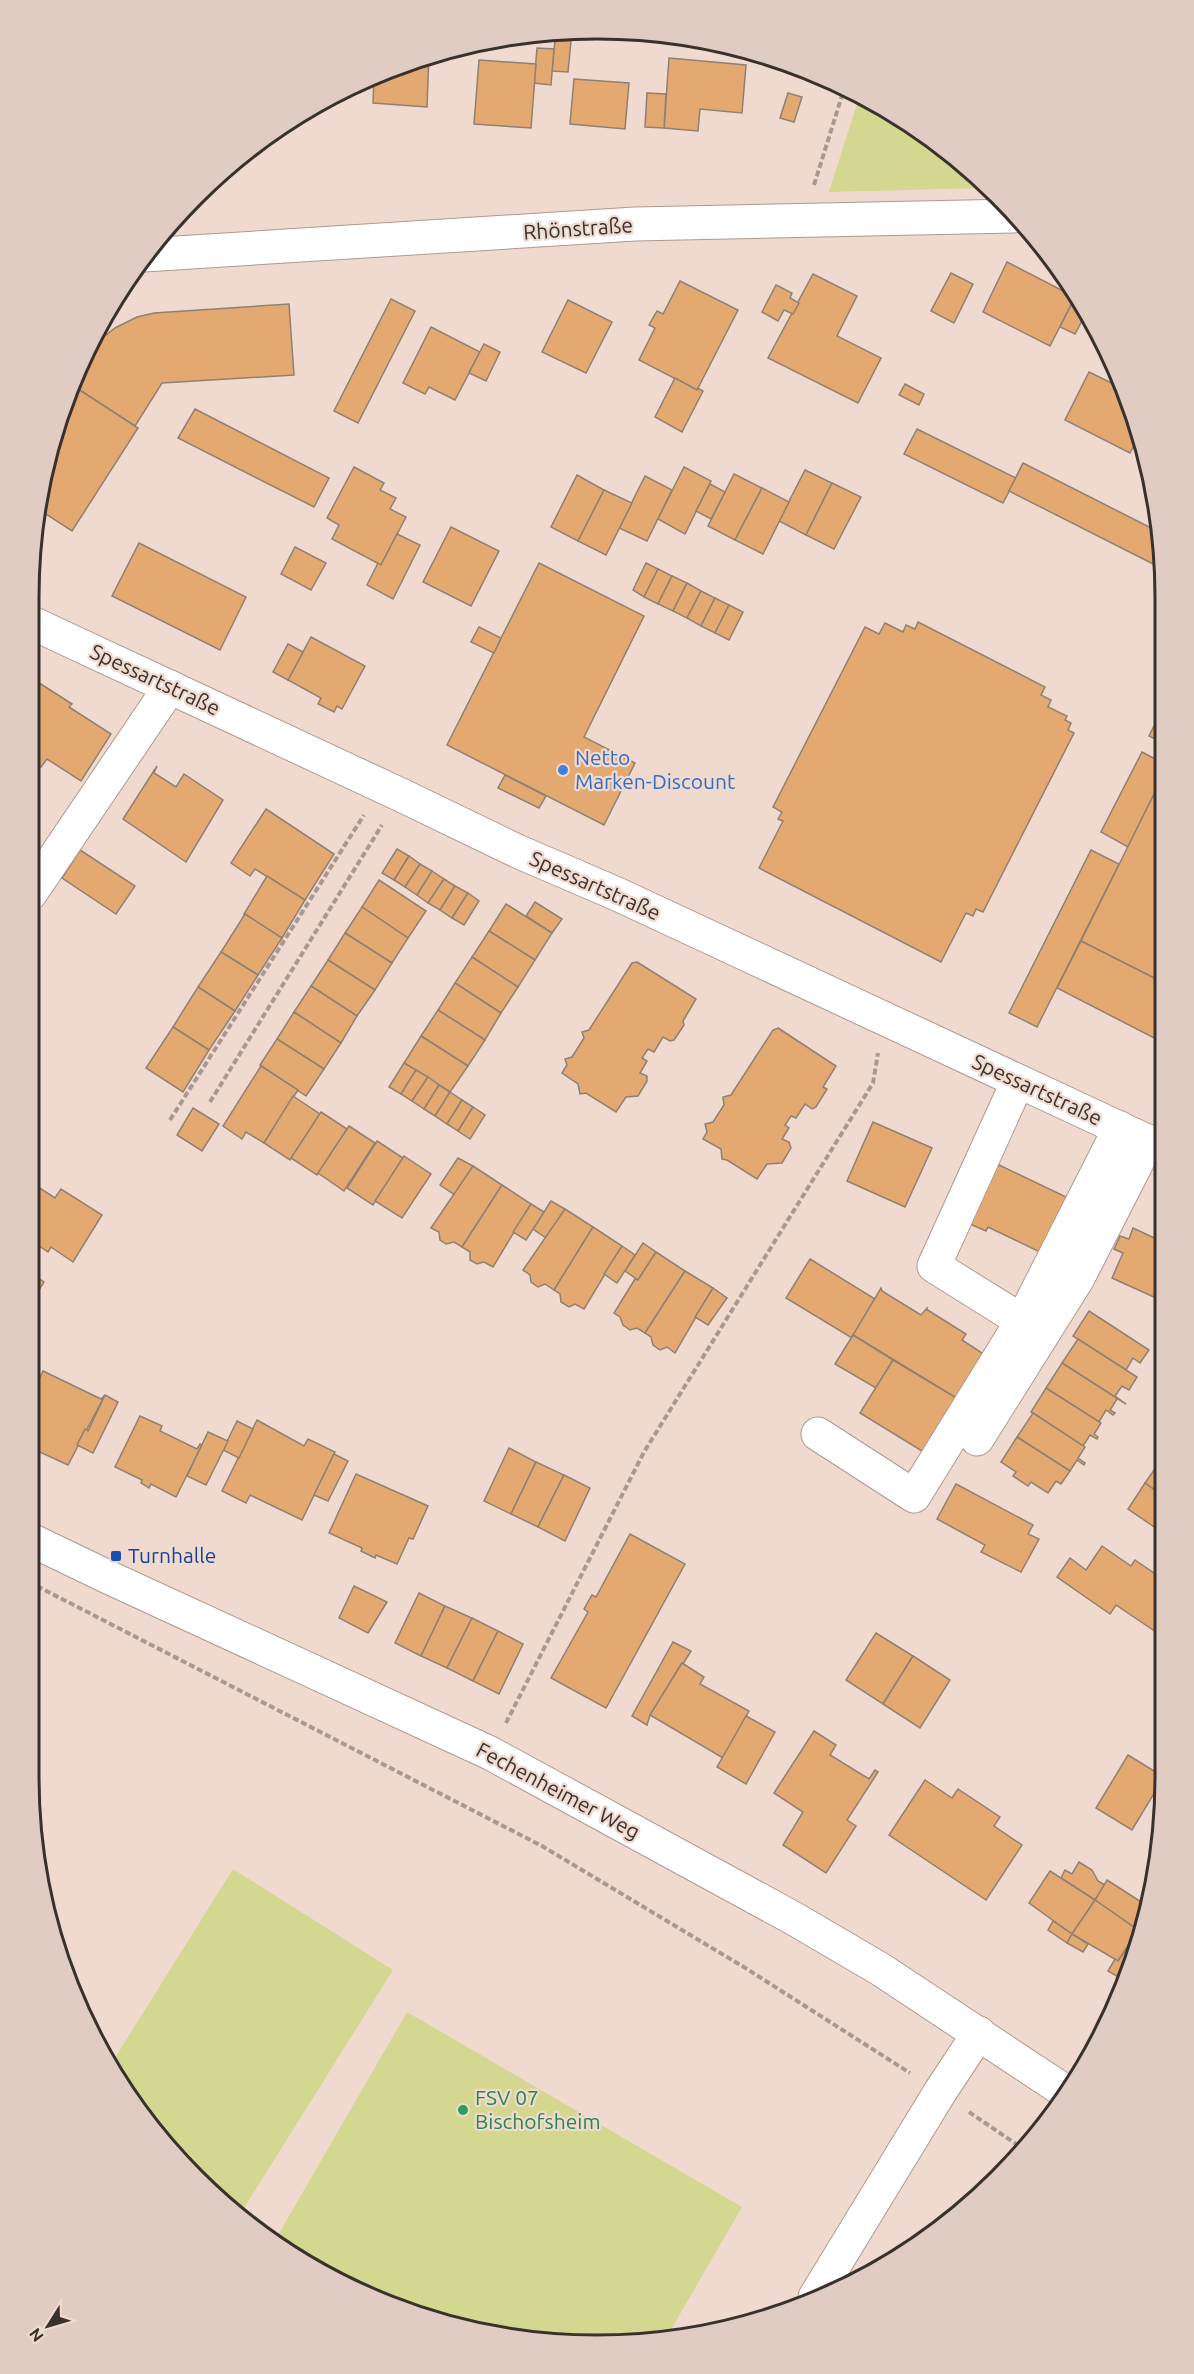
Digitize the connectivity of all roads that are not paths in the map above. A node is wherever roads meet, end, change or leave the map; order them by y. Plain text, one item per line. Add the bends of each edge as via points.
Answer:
1 (1005, 216) edge
2 (156, 254) edge
3 (39, 626) edge
4 (170, 687) junction
5 (39, 881) edge
6 (1018, 1081) junction
7 (1143, 1139) edge
8 (1022, 1321) junction
9 (818, 1434) dead end
10 (977, 1439) dead end
11 (39, 1544) edge
12 (979, 2033) junction
13 (1060, 2088) edge
14 (820, 2289) edge

1 - 2 street, Rhönstraße via 635,224
3 - 4 street, Spessartstraße
4 - 5 street
4 - 6 street, Spessartstraße
6 - 7 street, Spessartstraße
6 - 8 street via 934,1266
7 - 8 street
7 - 10 street via 1078,1278
8 - 9 street via 914,1496
11 - 12 street, Fechenheimer Weg via 490,1754 803,1924
12 - 13 street, Fechenheimer Weg
12 - 14 street

